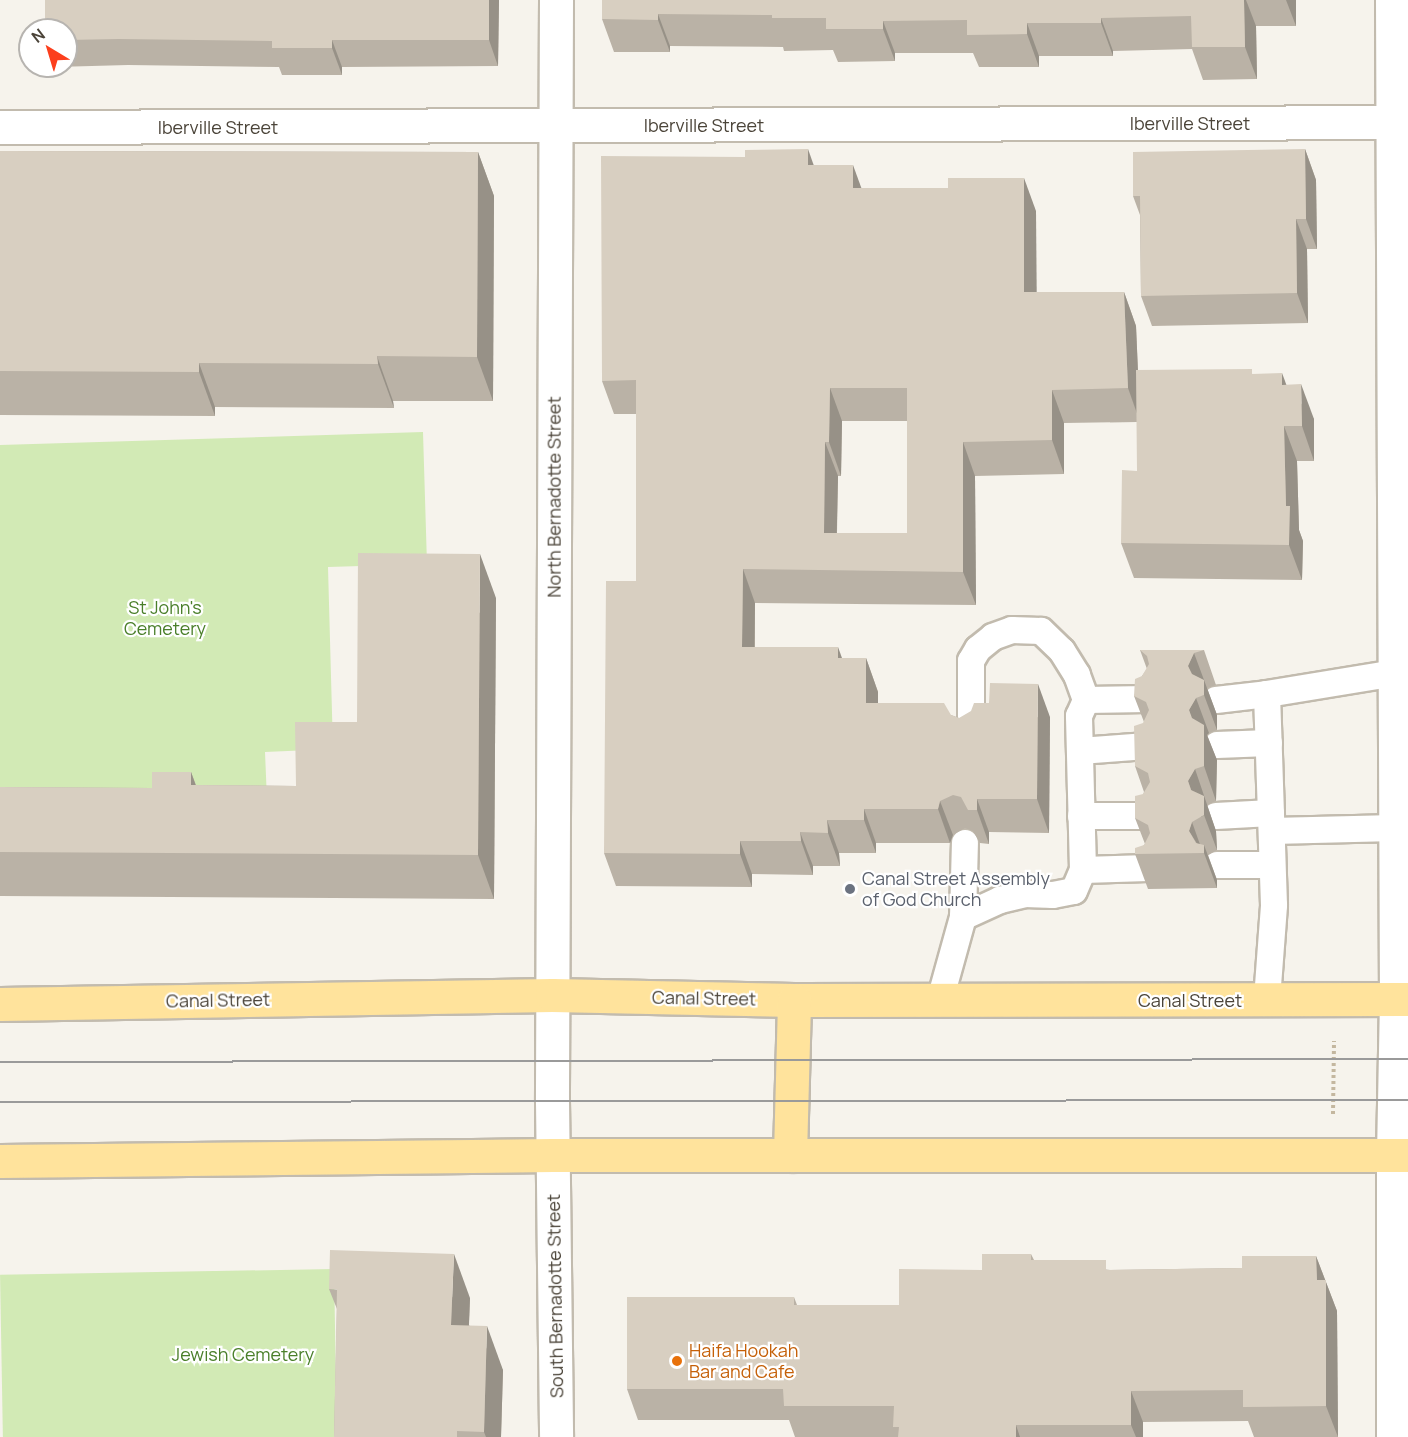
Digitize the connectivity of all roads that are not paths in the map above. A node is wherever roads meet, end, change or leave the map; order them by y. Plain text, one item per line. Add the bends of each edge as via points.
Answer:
1 (555, 0) edge
2 (1392, 0) edge
3 (1400, 122) edge
4 (555, 126) junction
5 (0, 127) edge
6 (1395, 673) junction
7 (1267, 694) junction
8 (1148, 699) edge
9 (1086, 700) junction
10 (1216, 700) dead end
11 (971, 736) edge
12 (1269, 743) junction
13 (1217, 745) dead end
14 (1147, 746) edge
15 (1080, 751) junction
16 (1081, 816) junction
17 (1148, 816) edge
18 (1216, 816) dead end
19 (1271, 822) junction
20 (1395, 828) junction
21 (965, 843) dead end
22 (1217, 865) dead end
23 (1272, 865) junction
24 (1148, 868) edge
25 (1083, 870) junction
26 (963, 917) junction
27 (552, 994) junction
28 (1267, 999) junction
29 (1402, 999) edge
30 (794, 1000) junction
31 (940, 1000) junction
32 (0, 1004) edge
33 (1400, 1154) edge
34 (553, 1155) junction
35 (790, 1155) junction
36 (0, 1161) edge
37 (556, 1437) edge
38 (1393, 1437) edge

1 - 4 street, North Bernadotte Street
2 - 3 street
3 - 4 street, Iberville Street
3 - 6 street
4 - 5 street, Iberville Street
4 - 27 street, North Bernadotte Street
6 - 7 lane
6 - 20 street
7 - 10 lane
7 - 12 lane
8 - 9 lane
9 - 11 lane via 1062,651 1041,631 1012,630 993,637 971,661
9 - 15 lane via 1079,716
12 - 13 lane
12 - 19 lane
14 - 15 lane
15 - 16 lane
16 - 17 lane
16 - 25 lane
18 - 19 lane
19 - 20 lane
19 - 23 lane
20 - 29 street
21 - 26 lane
22 - 23 lane
23 - 28 lane via 1274,905
24 - 25 lane
25 - 26 lane via 1074,891 1025,894 1000,900
26 - 31 lane
27 - 30 main road, Canal Street
27 - 32 main road, Canal Street
27 - 34 street, North Bernadotte Street
28 - 29 main road, Canal Street
28 - 31 main road, Canal Street
29 - 33 street
30 - 31 main road, Canal Street
30 - 35 main road
33 - 35 main road
33 - 38 street
34 - 35 main road
34 - 36 main road
34 - 37 street, South Bernadotte Street

